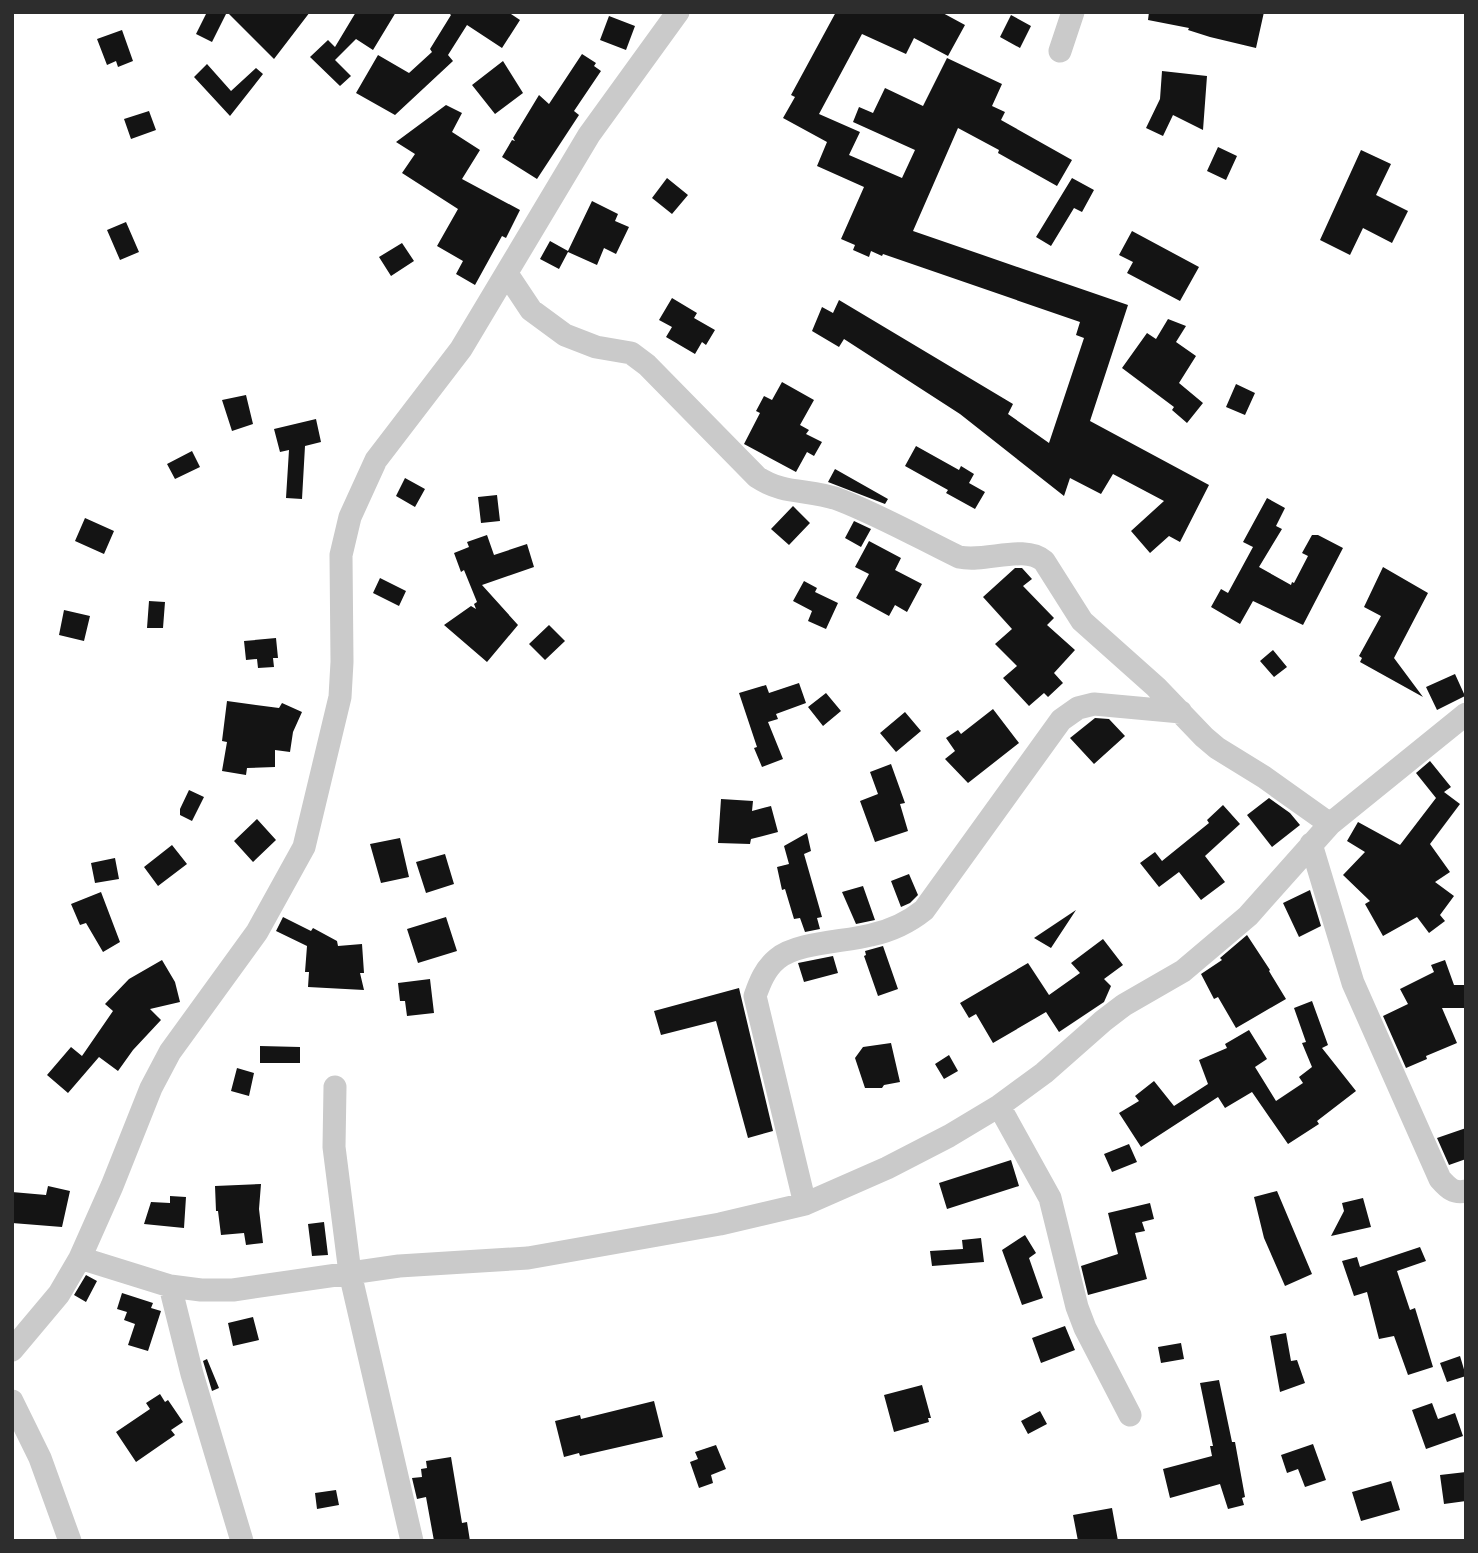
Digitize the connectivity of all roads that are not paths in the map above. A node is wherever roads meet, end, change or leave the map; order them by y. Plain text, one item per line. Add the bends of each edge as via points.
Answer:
1 (678, 12) edge
2 (1073, 12) edge
3 (1060, 51) dead end
4 (508, 274) junction
5 (1181, 712) junction
6 (1466, 714) edge
7 (1330, 824) junction
8 (1311, 844) junction
9 (335, 1087) dead end
10 (999, 1106) junction
11 (1466, 1191) edge
12 (805, 1204) junction
13 (80, 1258) junction
14 (350, 1273) junction
15 (170, 1286) junction
16 (12, 1350) edge
17 (12, 1401) edge
18 (1130, 1415) dead end
19 (70, 1541) edge
20 (242, 1541) edge
21 (412, 1541) edge

1 - 4 street via 589,135
2 - 3 street
4 - 5 street via 531,310 565,335 631,353 647,365 769,486 842,500 959,557 1037,556 1082,621
4 - 13 street via 461,349 376,460 350,517 341,555 340,696 304,847 257,932 170,1052
5 - 7 street via 1217,748
5 - 12 street via 1094,704 1078,708 1061,720 924,910 909,922 872,935 788,952 767,971 755,996
6 - 7 street
7 - 8 street
8 - 10 street via 1248,916 1216,944 1183,971 1124,1005
8 - 11 street via 1353,984 1399,1092 1440,1179 1448,1188
9 - 14 street via 334,1147
10 - 12 street via 887,1168
10 - 18 street via 1050,1198 1084,1328
12 - 14 street via 528,1258
13 - 15 street
13 - 16 street via 59,1294
14 - 15 street via 233,1290
14 - 21 street
15 - 20 street
17 - 19 street via 40,1458

